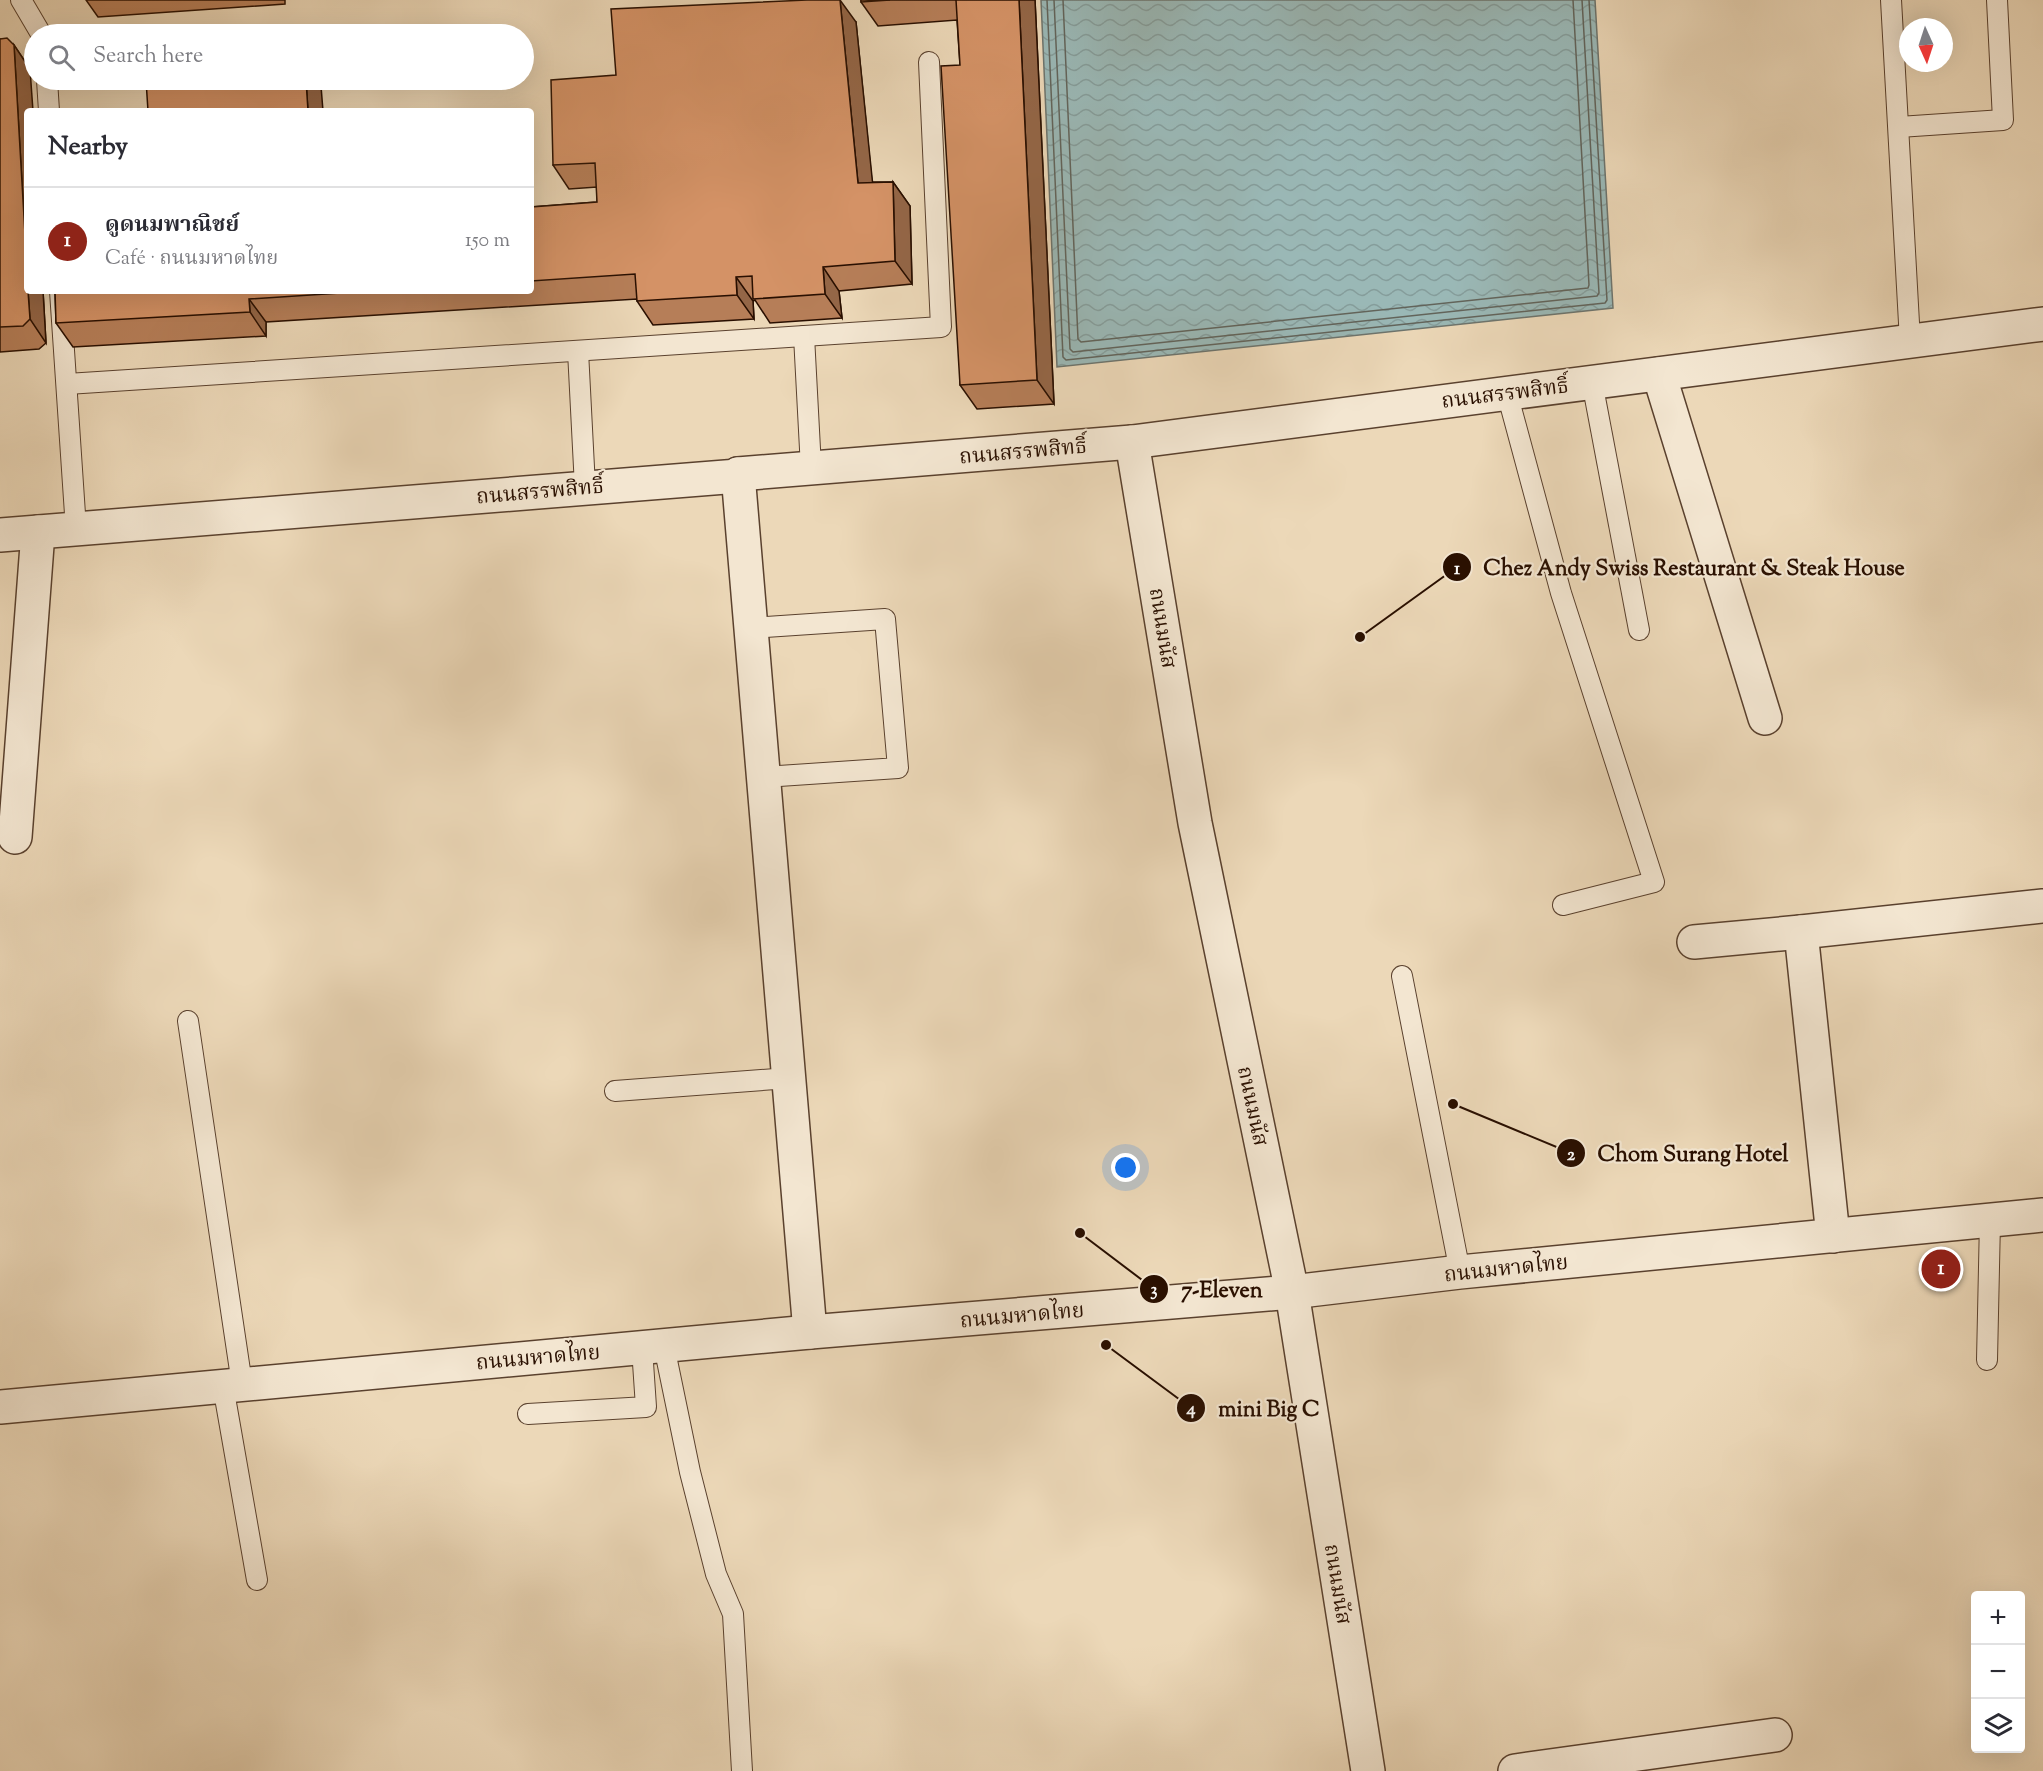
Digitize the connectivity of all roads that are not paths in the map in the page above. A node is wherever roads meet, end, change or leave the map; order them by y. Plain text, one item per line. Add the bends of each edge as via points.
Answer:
1 (21, 0) edge
2 (1891, 0) edge
3 (1997, 0) edge
4 (35, 24) edge
5 (929, 62) dead end
6 (48, 90) edge
7 (49, 108) edge
8 (1899, 127) junction
9 (60, 294) edge
10 (2043, 324) edge
11 (804, 336) junction
12 (1910, 341) junction
13 (578, 351) junction
14 (1659, 374) junction
15 (1592, 382) junction
16 (67, 384) junction
17 (1507, 393) junction
18 (1132, 442) junction
19 (811, 468) junction
20 (738, 474) junction
21 (585, 487) junction
22 (76, 529) junction
23 (38, 532) junction
24 (0, 535) edge
25 (751, 628) junction
26 (1639, 630) dead end
27 (1765, 718) dead end
28 (764, 777) junction
29 (15, 837) dead end
30 (1563, 905) dead end
31 (2043, 906) edge
32 (1801, 932) junction
33 (1694, 942) dead end
34 (1402, 976) dead end
35 (188, 1021) dead end
36 (789, 1078) junction
37 (615, 1090) dead end
38 (2043, 1215) edge
39 (1990, 1221) junction
40 (1833, 1236) junction
41 (1460, 1272) junction
42 (1292, 1292) junction
43 (810, 1332) junction
44 (653, 1347) junction
45 (1988, 1360) dead end
46 (232, 1385) junction
47 (0, 1407) edge
48 (528, 1414) dead end
49 (257, 1580) dead end
50 (1775, 1735) dead end
51 (742, 1771) edge
52 (1368, 1771) edge
53 (1515, 1771) edge

1 - 4 lane
2 - 8 lane
3 - 8 lane via 2003,120
5 - 11 lane via 941,327
6 - 7 lane
8 - 12 lane
9 - 16 lane
10 - 12 street, ถนนสรรพสิทธิ์
11 - 13 lane
11 - 19 lane
12 - 14 street, ถนนสรรพสิทธิ์
13 - 16 lane
13 - 21 lane
14 - 15 street, ถนนสรรพสิทธิ์
14 - 27 street
15 - 17 street, ถนนสรรพสิทธิ์
15 - 26 lane
16 - 22 lane
17 - 18 street, ถนนสรรพสิทธิ์
17 - 30 lane via 1561,593 1654,882
18 - 19 street, ถนนสรรพสิทธิ์
18 - 42 street, ถนนมนัส via 1195,823
19 - 20 street, ถนนสรรพสิทธิ์
20 - 21 street, ถนนสรรพสิทธิ์
20 - 25 street
21 - 22 street, ถนนสรรพสิทธิ์
22 - 23 street, ถนนสรรพสิทธิ์
23 - 24 street, ถนนสรรพสิทธิ์
23 - 29 street
25 - 28 street
25 - 28 lane via 885,619 897,768
28 - 36 street
31 - 32 street
32 - 33 street
32 - 40 street
34 - 41 lane
35 - 46 lane
36 - 37 lane
36 - 43 street
38 - 39 street, ถนนมหาดไทย
39 - 40 street, ถนนมหาดไทย
39 - 45 lane
40 - 41 street, ถนนมหาดไทย
41 - 42 street, ถนนมหาดไทย
42 - 43 street, ถนนมหาดไทย
42 - 52 street, ถนนมนัส
43 - 44 street, ถนนมหาดไทย
44 - 46 street, ถนนมหาดไทย
44 - 48 lane via 646,1407
44 - 51 lane via 716,1575 733,1614
46 - 47 street, ถนนมหาดไทย
46 - 49 lane
50 - 53 street

